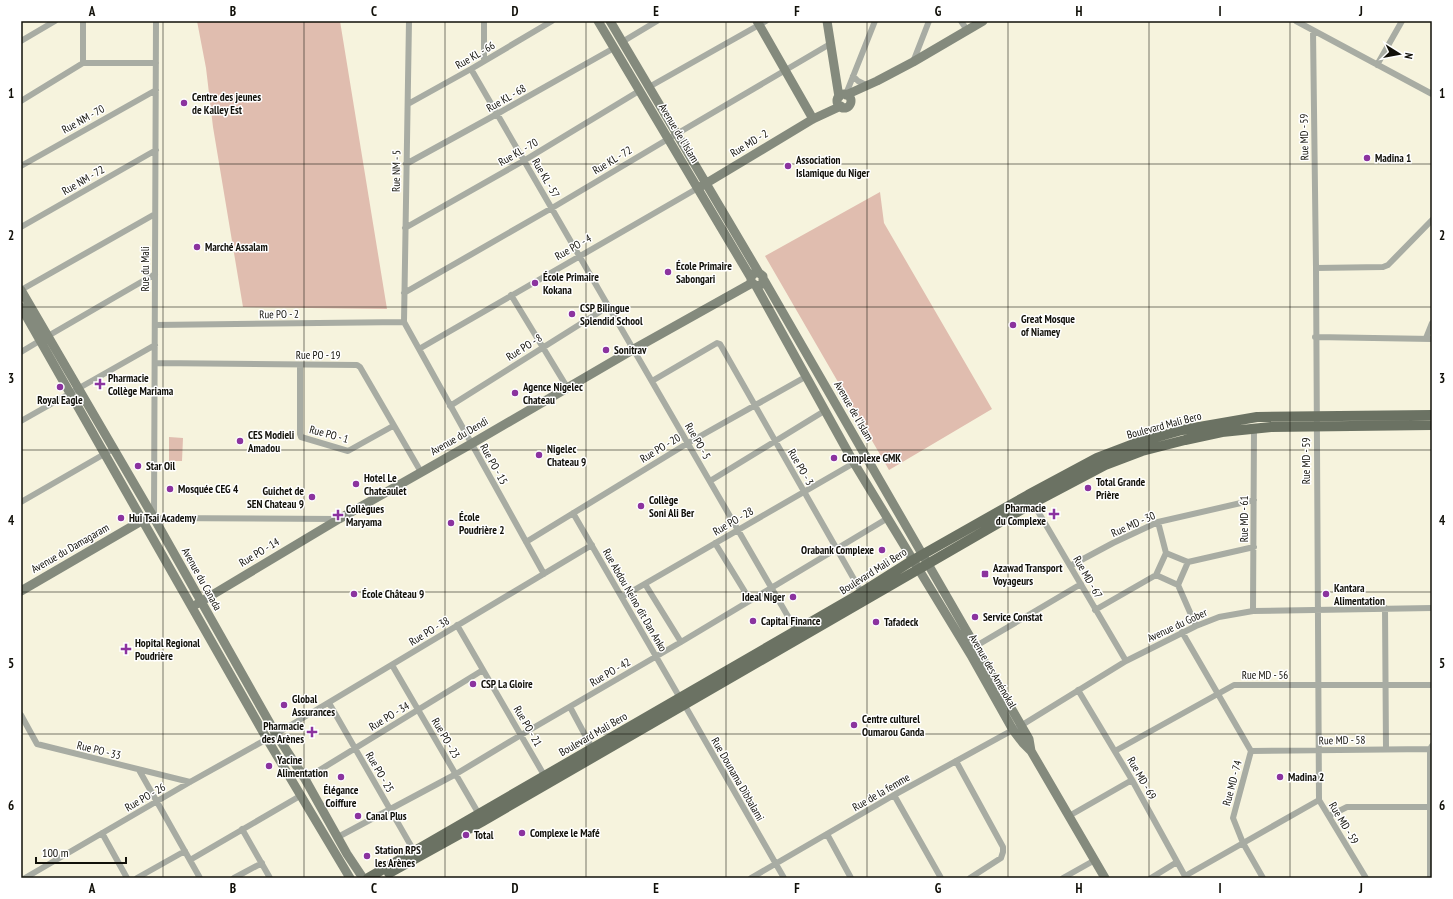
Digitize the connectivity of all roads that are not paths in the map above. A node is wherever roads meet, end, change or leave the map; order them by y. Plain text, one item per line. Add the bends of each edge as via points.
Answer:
1 (55, 21) edge
2 (83, 21) edge
3 (156, 21) edge
4 (409, 21) edge
5 (484, 21) edge
6 (552, 21) edge
7 (598, 21) edge
8 (610, 21) edge
9 (657, 21) edge
10 (827, 21) edge
11 (875, 21) edge
12 (929, 21) edge
13 (961, 21) edge
14 (983, 21) edge
15 (1296, 21) edge
16 (1402, 21) edge
17 (761, 22) edge
18 (967, 30) junction
19 (1312, 31) junction
20 (21, 40) edge
21 (622, 42) junction
22 (830, 44) junction
23 (614, 48) junction
24 (484, 61) junction
25 (913, 62) junction
26 (82, 63) junction
27 (156, 63) junction
28 (1378, 65) junction
29 (471, 69) junction
30 (785, 70) junction
31 (853, 76) junction
32 (878, 81) junction
33 (866, 85) junction
34 (649, 87) junction
35 (156, 90) junction
36 (639, 91) junction
37 (1432, 94) edge
38 (843, 98) junction
39 (21, 101) edge
40 (408, 104) junction
41 (497, 114) junction
42 (813, 119) junction
43 (677, 134) junction
44 (668, 138) junction
45 (156, 150) junction
46 (525, 160) junction
47 (406, 164) junction
48 (21, 166) edge
49 (702, 186) junction
50 (552, 208) junction
51 (155, 214) junction
52 (1432, 220) edge
53 (21, 227) edge
54 (405, 228) junction
55 (580, 255) junction
56 (1316, 268) junction
57 (155, 274) junction
58 (762, 276) junction
59 (753, 282) junction
60 (21, 290) edge
61 (404, 293) junction
62 (511, 295) junction
63 (609, 306) junction
64 (21, 307) edge
65 (404, 322) junction
66 (1432, 323) edge
67 (155, 325) junction
68 (1315, 337) junction
69 (44, 338) junction
70 (1429, 338) edge
71 (155, 345) junction
72 (543, 348) junction
73 (418, 349) junction
74 (634, 349) junction
75 (21, 352) edge
76 (155, 363) junction
77 (300, 365) junction
78 (807, 376) junction
79 (652, 381) junction
80 (567, 388) junction
81 (74, 390) junction
82 (755, 405) junction
83 (450, 406) junction
84 (826, 410) junction
85 (1428, 420) edge
86 (21, 421) edge
87 (1316, 422) junction
88 (393, 426) junction
89 (1254, 428) junction
90 (775, 441) junction
91 (688, 443) junction
92 (471, 444) junction
93 (109, 452) junction
94 (854, 463) junction
95 (421, 472) junction
96 (710, 481) junction
97 (1053, 487) junction
98 (804, 492) junction
99 (1254, 500) junction
100 (21, 502) edge
101 (1033, 503) junction
102 (573, 513) junction
103 (154, 518) junction
104 (888, 518) junction
105 (338, 519) junction
106 (143, 520) junction
107 (1158, 522) junction
108 (738, 530) junction
109 (526, 542) junction
110 (715, 543) junction
111 (592, 545) junction
112 (1254, 547) junction
113 (837, 549) junction
114 (1166, 553) junction
115 (926, 559) junction
116 (913, 560) junction
117 (1188, 562) junction
118 (1070, 566) junction
119 (919, 569) junction
120 (544, 574) junction
121 (1156, 575) junction
122 (645, 584) junction
123 (1081, 584) junction
124 (1178, 585) junction
125 (772, 588) junction
126 (21, 591) edge
127 (864, 596) junction
128 (622, 597) junction
129 (750, 600) junction
130 (201, 602) junction
131 (192, 606) junction
132 (1385, 608) junction
133 (1432, 608) edge
134 (1317, 609) junction
135 (1095, 610) junction
136 (1253, 611) junction
137 (458, 625) junction
138 (1196, 626) junction
139 (960, 628) junction
140 (1182, 632) junction
141 (798, 634) junction
142 (681, 642) junction
143 (976, 652) junction
144 (656, 657) junction
145 (1126, 661) junction
146 (392, 665) junction
147 (484, 670) junction
148 (1318, 685) junction
149 (1386, 685) junction
150 (1432, 685) edge
151 (1078, 690) junction
152 (1218, 694) junction
153 (682, 701) junction
154 (328, 702) junction
155 (570, 707) junction
156 (418, 710) junction
157 (22, 718) edge
158 (1022, 725) junction
159 (1013, 730) junction
160 (276, 734) junction
161 (521, 735) junction
162 (267, 739) junction
163 (1431, 747) edge
164 (355, 748) junction
165 (592, 748) junction
166 (1386, 749) junction
167 (1031, 750) junction
168 (1318, 750) junction
169 (1115, 751) junction
170 (1251, 751) junction
171 (956, 761) junction
172 (139, 770) junction
173 (456, 774) junction
174 (544, 775) junction
175 (304, 779) junction
176 (1132, 780) junction
177 (190, 782) junction
178 (894, 795) junction
179 (300, 796) junction
180 (1319, 800) junction
181 (158, 802) junction
182 (1431, 807) edge
183 (390, 808) junction
184 (1069, 816) junction
185 (1329, 816) junction
186 (481, 817) junction
187 (242, 829) junction
188 (102, 833) junction
189 (827, 834) junction
190 (338, 837) junction
191 (1243, 843) junction
192 (185, 851) junction
193 (414, 851) junction
194 (190, 860) junction
195 (1095, 860) junction
196 (1177, 862) junction
197 (262, 863) junction
198 (775, 864) junction
199 (37, 871) junction
200 (1185, 877) edge
201 (25, 878) edge
202 (41, 878) edge
203 (127, 878) edge
204 (137, 878) edge
205 (200, 878) edge
206 (234, 878) edge
207 (270, 878) edge
208 (350, 878) edge
209 (363, 878) edge
210 (368, 878) edge
211 (381, 878) edge
212 (751, 878) edge
213 (784, 878) edge
214 (852, 878) edge
215 (941, 878) edge
216 (970, 878) edge
217 (1064, 878) edge
218 (1106, 878) edge
219 (1151, 878) edge
220 (1263, 878) edge
221 (1366, 878) edge
222 (1430, 878) edge

1 - 20 street
2 - 26 street
3 - 27 street, Rue du Mali
4 - 40 street, Rue NM - 5
5 - 24 street
6 - 24 street, Rue KL - 66
7 - 23 street, Avenue de l'Islam
8 - 21 street, Avenue de l'Islam
9 - 21 street
10 - 22 street
11 - 31 street
12 - 25 street
13 - 18 street
14 - 18 street, Rue MD - 2
15 - 19 street
16 - 28 street
17 - 30 street
17 - 34 street
18 - 25 street, Rue MD - 2
19 - 28 street
19 - 56 street, Rue MD - 59
21 - 34 street, Avenue de l'Islam
22 - 30 street, Rue KL - 72
22 - 38 street via 836,82
23 - 36 street, Avenue de l'Islam
23 - 41 street, Rue KL - 68
24 - 29 street, Rue KL - 66
25 - 32 street, Rue MD - 2
26 - 27 street
26 - 39 street
27 - 35 street, Rue du Mali
28 - 37 street
29 - 40 street, Rue KL - 66
29 - 41 street, Rue KL - 57
30 - 42 street
30 - 43 street, Rue KL - 72
31 - 33 street
31 - 38 street
32 - 33 street, Rue MD - 2
32 - 38 street, Rue MD - 2
33 - 38 street, Rue MD - 2
34 - 43 street, Avenue de l'Islam
35 - 45 street, Rue du Mali
35 - 48 street, Rue NM - 70
36 - 44 street, Avenue de l'Islam
36 - 46 street, Rue KL - 70
38 - 42 street, Rue MD - 2
40 - 47 street, Rue NM - 5
41 - 46 street, Rue KL - 57
41 - 47 street, Rue KL - 68
42 - 49 street, Rue MD - 2
43 - 44 street, Rue KL - 72
43 - 49 street, Avenue de l'Islam
44 - 49 street, Avenue de l'Islam
44 - 50 street, Rue KL - 72
45 - 51 street, Rue du Mali
45 - 53 street, Rue NM - 72
46 - 50 street, Rue KL - 57
46 - 54 street, Rue KL - 70
47 - 54 street, Rue NM - 5
49 - 55 street, Rue PO - 4
49 - 58 street, Avenue de l'Islam
49 - 59 street, Avenue de l'Islam
50 - 55 street, Rue KL - 57
50 - 61 street, Rue KL - 72
51 - 57 street, Rue du Mali
51 - 60 street
52 - 56 street via 1388,265
54 - 61 street, Rue NM - 5
55 - 62 street, Rue PO - 4
55 - 63 street, Rue PO - 5
56 - 68 street, Rue MD - 59
57 - 67 street, Rue du Mali
57 - 69 street
58 - 59 street, Avenue du Dendi via 754,273
58 - 115 street, Avenue de l'Islam
59 - 74 street, Avenue du Dendi
59 - 78 street, Avenue de l'Islam
60 - 69 street, Avenue du Canada
61 - 65 street, Rue NM - 5
62 - 72 street
62 - 73 street, Rue PO - 4
63 - 72 street, Rue PO - 8
63 - 74 street, Rue PO - 5
64 - 69 street, Avenue du Canada
65 - 67 street, Rue PO - 2
65 - 73 street, Rue PO - 15
66 - 70 street
67 - 71 street, Rue du Mali
68 - 70 street
68 - 87 street, Rue MD - 59
69 - 75 street
69 - 81 street, Avenue du Canada
71 - 76 street, Rue du Mali
71 - 81 street
72 - 80 street
72 - 83 street, Rue PO - 8
73 - 83 street, Rue PO - 15
74 - 79 street, Rue PO - 5
74 - 80 street, Avenue du Dendi
76 - 77 street, Rue PO - 19
76 - 103 street, Rue du Mali
77 - 88 street, Rue PO - 19 via 360,367
77 - 88 street, Rue PO - 1 via 301,437 348,451
78 - 82 street, Rue PO - 20
78 - 84 street, Avenue de l'Islam
79 - 82 street, Rue PO - 3 via 717,343 720,344
79 - 91 street, Rue PO - 5
80 - 92 street, Avenue du Dendi
81 - 86 street
81 - 93 street, Avenue du Canada
82 - 90 street, Rue PO - 3
82 - 91 street, Rue PO - 20
83 - 92 street, Rue PO - 15
84 - 90 street
84 - 94 street, Avenue de l'Islam
85 - 87 main road, Boulevard Mali Bero
87 - 89 main road, Boulevard Mali Bero
87 - 97 main road, Boulevard Mali Bero via 1257,417 1182,430 1139,442 1097,458
87 - 134 street, Rue MD - 59
88 - 95 street, Rue PO - 19
89 - 97 main road, Boulevard Mali Bero via 1185,440 1142,451
89 - 99 street, Rue MD - 61
90 - 96 street
90 - 98 street, Rue PO - 3
91 - 96 street, Rue PO - 5
91 - 102 street, Rue PO - 20
92 - 95 street, Avenue du Dendi
92 - 109 street, Rue PO - 15
93 - 100 street
93 - 103 street, Avenue du Canada
93 - 106 street, Avenue du Canada
94 - 98 street, Rue PO - 28
94 - 104 street, Avenue de l'Islam
95 - 105 street, Avenue du Dendi
96 - 108 street, Rue PO - 5
97 - 101 main road, Boulevard Mali Bero
97 - 115 main road, Boulevard Mali Bero
98 - 108 street, Rue PO - 28
98 - 113 street, Rue PO - 3
99 - 107 street, Rue MD - 30
99 - 112 street, Rue MD - 61
101 - 115 main road, Boulevard Mali Bero
101 - 118 street, Rue MD - 67
102 - 109 street, Rue PO - 20
102 - 111 street, Rue Abdou Neino dit Dan Anko
103 - 105 street, Avenue du Dendi
103 - 106 street, Avenue du Damagaram
103 - 130 street, Avenue du Canada
104 - 113 street, Rue PO - 42
104 - 116 street, Avenue de l'Islam
105 - 130 street, Rue PO - 14
106 - 126 street, Avenue du Damagaram
106 - 131 street, Avenue du Canada
107 - 114 street
107 - 118 street, Rue MD - 30
108 - 110 street, Rue PO - 28
108 - 125 street, Rue PO - 5
109 - 120 street, Rue PO - 15
110 - 122 street, Rue PO - 28
110 - 129 street
111 - 120 street, Rue PO - 38
111 - 128 street, Rue Abdou Neino dit Dan Anko
112 - 117 street
112 - 136 street, Rue MD - 61
113 - 125 street, Rue PO - 42
113 - 127 street, Rue PO - 3
114 - 117 street
114 - 121 street
115 - 116 main road, Boulevard Mali Bero
115 - 119 main road, Boulevard Mali Bero
115 - 139 street, Avenue des Aménokal
116 - 119 street, Avenue des Aménokal
116 - 127 main road, Boulevard Mali Bero
117 - 124 street
118 - 123 street, Rue MD - 67
119 - 127 main road, Boulevard Mali Bero
119 - 139 street, Avenue des Aménokal
120 - 137 street, Rue PO - 38
121 - 124 street
121 - 135 street
122 - 128 street, Rue PO - 28
122 - 142 street
123 - 135 street, Rue MD - 67
123 - 143 street
124 - 138 street
125 - 129 street, Rue PO - 42
125 - 141 street, Rue PO - 5
127 - 141 main road, Boulevard Mali Bero
128 - 144 street, Rue Abdou Neino dit Dan Anko
129 - 142 street, Rue PO - 42
130 - 131 street, Rue PO - 14
130 - 160 street, Avenue du Canada
131 - 162 street, Avenue du Canada
132 - 133 street, Avenue du Gober
132 - 134 street, Avenue du Gober
132 - 149 street
134 - 136 street, Avenue du Gober
134 - 148 street, Rue MD - 59
135 - 145 street, Rue MD - 67
136 - 138 street, Avenue du Gober via 1219,617
137 - 146 street, Rue PO - 38
137 - 147 street, Rue PO - 21
138 - 140 street, Avenue du Gober
139 - 143 street, Avenue des Aménokal
140 - 145 street, Avenue du Gober
140 - 152 street, Rue MD - 74
141 - 153 main road, Boulevard Mali Bero
142 - 144 street, Rue PO - 42
143 - 158 street, Avenue des Aménokal
143 - 159 street, Avenue des Aménokal
144 - 153 street, Rue Abdou Neino dit Dan Anko
144 - 155 street, Rue PO - 42
145 - 151 street, Avenue du Gober
146 - 154 street, Rue PO - 38
146 - 156 street, Rue PO - 23
147 - 156 street, Rue PO - 34
147 - 161 street, Rue PO - 21
148 - 149 street, Rue MD - 56
148 - 152 street, Rue MD - 56 via 1234,685
148 - 168 street, Rue MD - 59
149 - 150 street, Rue MD - 56
149 - 166 street
151 - 158 street, Avenue du Gober
151 - 169 street, Rue MD - 69
152 - 169 street, Rue MD - 56
152 - 170 street, Rue MD - 74
153 - 165 main road, Boulevard Mali Bero
153 - 186 main road, Boulevard Mali Bero
153 - 198 street, Rue Dounama Dibbalami
154 - 160 street, Rue PO - 38
154 - 164 street, Rue PO - 25
155 - 161 street, Rue PO - 42
155 - 165 street
156 - 164 street, Rue PO - 34
156 - 173 street, Rue PO - 23
157 - 172 street, Rue PO - 33 via 37,744
158 - 159 street, Rue de la femme
158 - 167 street, Avenue des Aménokal
159 - 167 street, Avenue des Aménokal
159 - 171 street, Rue de la femme
160 - 162 street, Rue PO - 26
160 - 175 street, Avenue du Canada
161 - 173 street, Rue PO - 42
161 - 174 street, Rue PO - 21
162 - 177 street, Rue PO - 26
162 - 179 street, Avenue du Canada
163 - 166 street, Rue MD - 58
163 - 182 street
164 - 175 street, Rue PO - 34
164 - 183 street, Rue PO - 25
165 - 174 main road, Boulevard Mali Bero
166 - 168 street, Rue MD - 58
167 - 184 street, Avenue des Aménokal
168 - 170 street, Rue MD - 58
168 - 180 street, Rue MD - 59
169 - 176 street, Rue MD - 69
170 - 191 street, Rue MD - 74 via 1233,818
171 - 178 street, Rue de la femme
171 - 216 street via 1003,847 1001,858
172 - 177 street, Rue PO - 33
172 - 181 street
173 - 183 street, Rue PO - 42
173 - 186 street, Rue PO - 23
174 - 186 main road, Boulevard Mali Bero
175 - 190 street, Avenue du Canada
176 - 184 street
176 - 196 street, Rue MD - 69
177 - 181 street, Rue PO - 26
178 - 189 street, Rue de la femme
178 - 215 street
179 - 187 street
179 - 208 street, Avenue du Canada
180 - 185 street, Rue MD - 59
180 - 191 street
181 - 188 street, Rue PO - 26
181 - 192 street
182 - 185 street via 1347,807
182 - 222 street
183 - 190 street, Rue PO - 42
183 - 193 street, Rue PO - 25
184 - 195 street, Avenue des Aménokal
185 - 221 street, Rue MD - 59
186 - 193 main road, Boulevard Mali Bero
186 - 211 main road, Boulevard Mali Bero
187 - 194 street
187 - 197 street
188 - 199 street, Rue PO - 26
188 - 203 street
189 - 198 street, Rue de la femme
189 - 214 street
190 - 209 street, Avenue du Canada
191 - 200 street
191 - 220 street, Rue MD - 74
192 - 194 street
192 - 204 street
193 - 210 main road, Boulevard Mali Bero
194 - 205 street
195 - 217 street
195 - 218 street, Avenue des Aménokal
196 - 200 street, Rue MD - 69
196 - 219 street
197 - 206 street
197 - 207 street
198 - 212 street, Rue de la femme
198 - 213 street, Rue Dounama Dibbalami
199 - 201 street, Rue PO - 26
199 - 202 street

